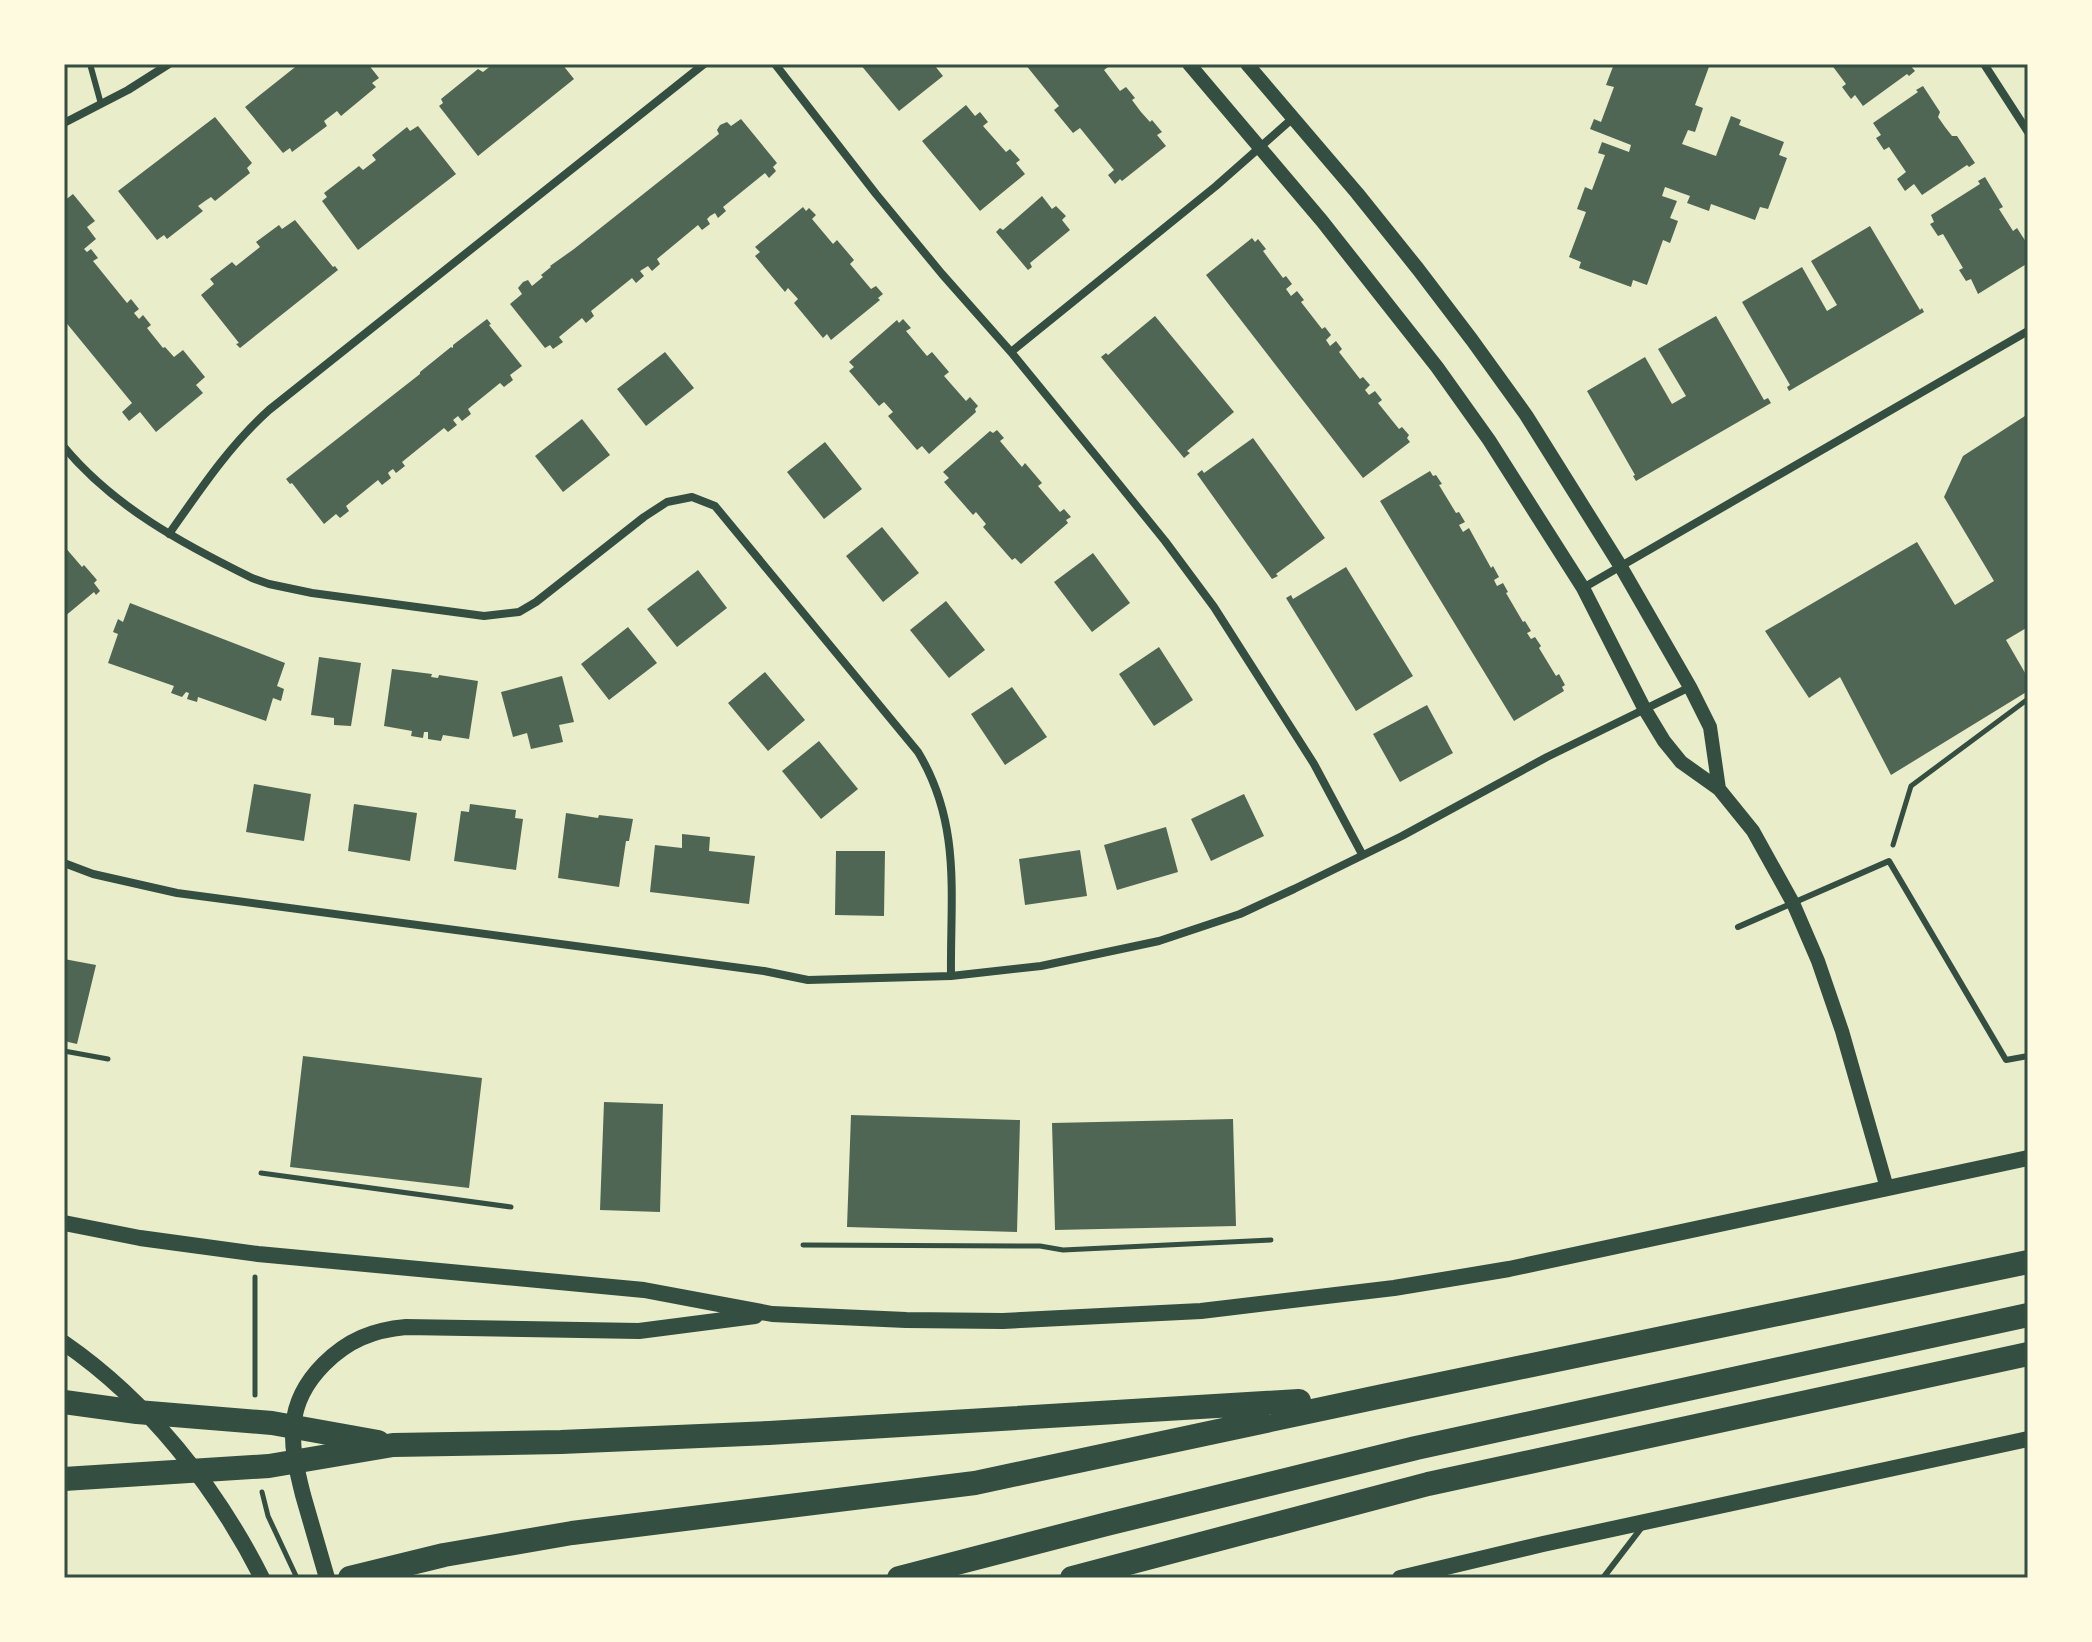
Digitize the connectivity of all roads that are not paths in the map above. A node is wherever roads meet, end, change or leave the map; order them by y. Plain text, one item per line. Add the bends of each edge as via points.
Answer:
1 (90, 64) edge
2 (169, 64) edge
3 (704, 64) edge
4 (775, 64) edge
5 (1189, 64) edge
6 (1247, 64) edge
7 (1984, 64) edge
8 (101, 104) junction
9 (1293, 118) junction
10 (64, 123) edge
11 (2028, 132) edge
12 (1260, 149) junction
13 (2028, 331) edge
14 (1011, 352) junction
15 (64, 447) edge
16 (169, 534) junction
17 (1621, 567) junction
18 (1583, 588) junction
19 (1690, 687) junction
20 (1644, 708) junction
21 (1719, 789) junction
22 (1362, 854) junction
23 (64, 863) edge
24 (1793, 903) junction
25 (1738, 927) dead end
26 (951, 976) junction
27 (2028, 1056) edge
28 (2028, 1158) edge
29 (1887, 1188) junction
30 (64, 1223) edge
31 (2028, 1262) edge
32 (772, 1314) junction
33 (2028, 1315) edge
34 (64, 1343) edge
35 (2028, 1354) edge
36 (1378, 1397) junction
37 (64, 1402) edge
38 (2028, 1439) edge
39 (362, 1445) junction
40 (64, 1479) edge
41 (1646, 1523) junction
42 (262, 1578) edge
43 (327, 1578) edge
44 (350, 1578) edge
45 (899, 1578) edge
46 (1072, 1578) edge
47 (1400, 1578) edge
48 (1603, 1578) edge

1 - 8 lane
2 - 8 street
3 - 16 street via 269,410 229,450
4 - 14 street via 876,194
5 - 12 street
6 - 9 street
7 - 11 street
8 - 10 street
9 - 12 street
9 - 17 street via 1472,340
12 - 14 street
12 - 18 street via 1437,367
13 - 17 street
14 - 22 street via 1214,607 1314,764
15 - 16 street via 103,488
16 - 26 street via 269,584 484,616 519,612 536,602 667,502 692,497 715,506 931,774 950,844
17 - 18 street
17 - 19 street
18 - 20 street
19 - 20 street
19 - 21 street via 1710,727
20 - 21 street via 1681,762
20 - 22 street
21 - 24 street via 1753,831
22 - 26 street via 1240,914 1159,941 1041,966
23 - 26 street via 177,893 808,980
24 - 25 lane
24 - 27 lane via 1889,861 2006,1060
24 - 29 street via 1842,1031
28 - 29 main road
29 - 32 main road via 1509,1269 1256,1305 1003,1321
30 - 32 main road via 258,1254 644,1290
31 - 36 highway
32 - 43 main road via 639,1331 406,1327 350,1342 310,1381 292,1433 295,1463
33 - 45 highway via 1416,1448
34 - 42 main road via 128,1394 177,1446 240,1536
35 - 46 highway via 1428,1484
36 - 39 highway via 754,1434
36 - 44 highway via 975,1483 572,1533
37 - 39 highway via 272,1423
38 - 41 main road
39 - 40 highway via 269,1466
41 - 47 main road
41 - 48 lane

